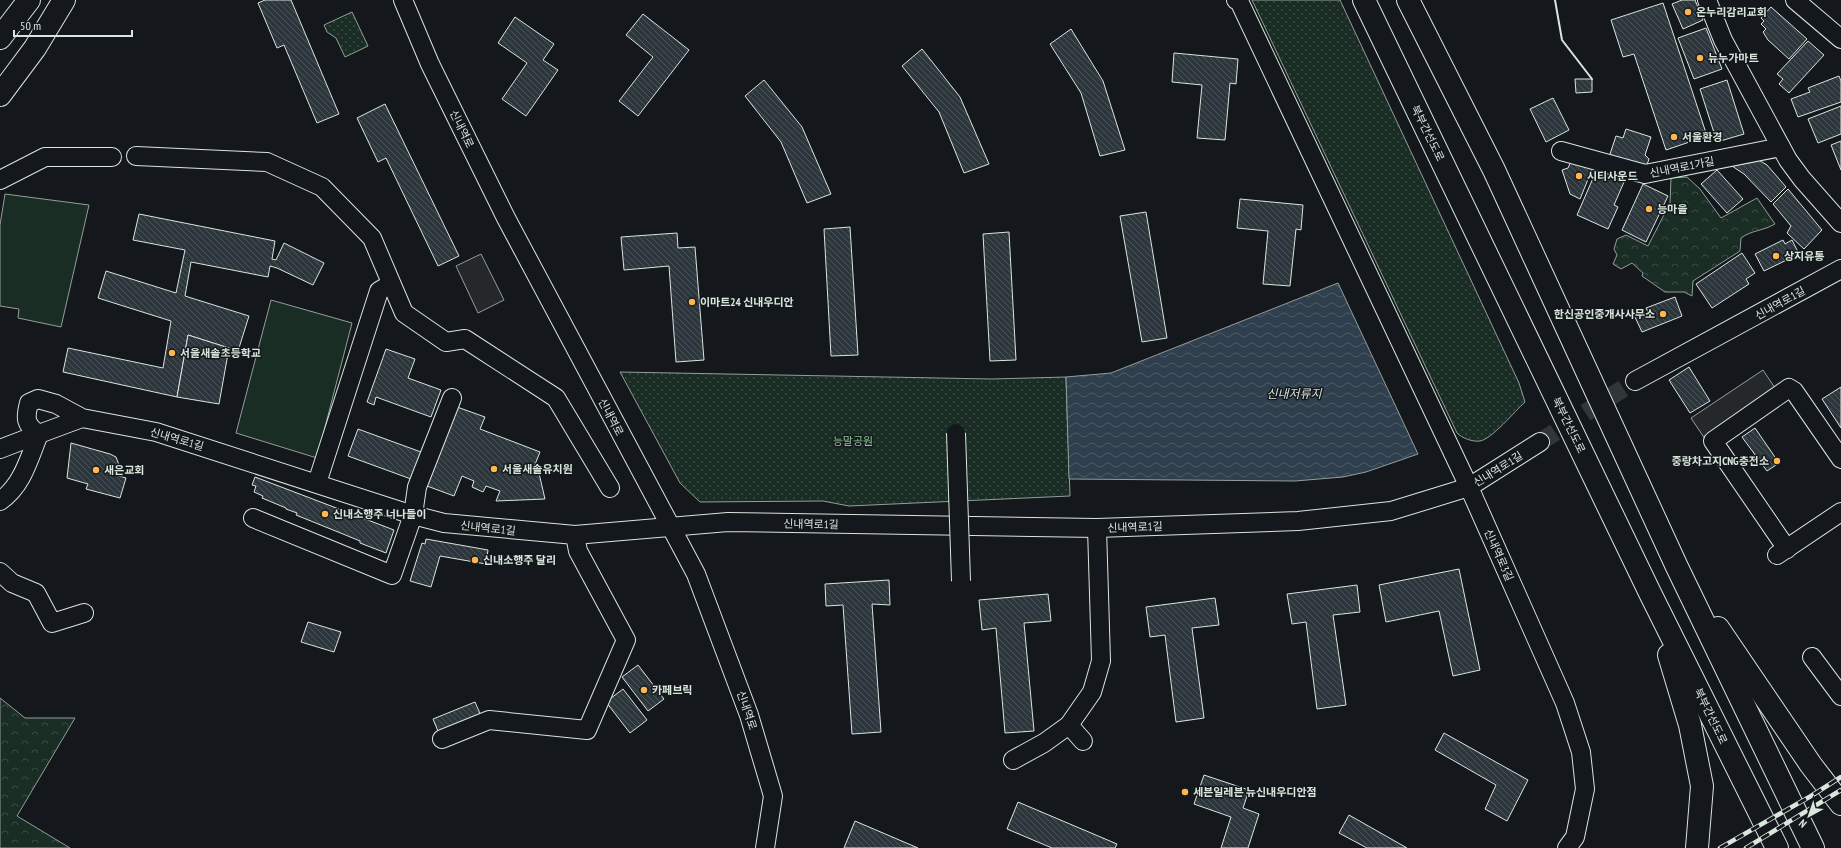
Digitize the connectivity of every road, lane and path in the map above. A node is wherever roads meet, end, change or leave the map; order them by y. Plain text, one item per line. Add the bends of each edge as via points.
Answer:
1 (28, 0) edge
2 (64, 0) edge
3 (403, 0) edge
4 (1236, 0) edge
5 (1364, 0) edge
6 (1408, 0) edge
7 (1708, 0) edge
8 (1796, 0) edge
9 (0, 38) edge
10 (1841, 39) edge
11 (0, 95) edge
12 (1781, 147) junction
13 (1561, 151) dead end
14 (136, 156) dead end
15 (112, 157) dead end
16 (0, 180) edge
17 (1841, 223) edge
18 (1841, 269) edge
19 (391, 284) junction
20 (1635, 382) tunnel mouth
21 (452, 398) dead end
22 (82, 418) junction
23 (956, 433) dead end
24 (39, 434) junction
25 (1540, 442) tunnel mouth
26 (0, 449) edge
27 (1841, 459) edge
28 (316, 483) junction
29 (1469, 487) junction
30 (610, 488) dead end
31 (0, 500) edge
32 (1841, 512) edge
33 (413, 515) junction
34 (253, 518) dead end
35 (670, 527) junction
36 (1097, 528) junction
37 (575, 535) junction
38 (1677, 567) junction
39 (0, 572) edge
40 (960, 581) dead end
41 (1650, 593) junction
42 (84, 613) dead end
43 (1812, 657) dead end
44 (1841, 696) edge
45 (1069, 725) junction
46 (442, 739) dead end
47 (1084, 741) dead end
48 (1013, 760) dead end
49 (1841, 804) edge
50 (764, 848) edge
51 (1567, 848) edge
52 (1697, 848) edge
53 (1777, 848) edge
54 (1813, 848) edge

1 - 9 highway
2 - 11 highway via 35,48
3 - 35 street, 신내역로 via 430,64 506,218
4 - 29 street, 신내역로3길
5 - 41 highway, 북부간선도로
6 - 38 highway via 1494,170
7 - 12 street via 1723,40
8 - 10 street
12 - 13 street, 신내역로1가길 via 1645,174
12 - 17 street via 1802,179
14 - 19 street via 267,162 322,187 372,238
15 - 16 street via 45,157
18 - 20 street, 신내역로1길
19 - 28 street via 379,291
19 - 30 street via 404,313 446,342 465,339 556,398
21 - 33 street via 417,487
22 - 24 street
22 - 24 street, 신내역로1길 via 56,404 38,399 29,403 26,417 30,429
22 - 28 street, 신내역로1길 via 156,432
23 - 40 street, bridge
24 - 26 street
24 - 31 street via 20,481
25 - 29 street, 신내역로1길
27 - 32 street via 1794,391 1789,388 1713,441 1782,552
28 - 33 street, 신내역로1길
29 - 36 street, 신내역로1길 via 1391,510 1306,520
29 - 51 street, 신내역로3길 via 1565,703 1581,752 1585,789 1575,837
33 - 34 street via 392,575
33 - 37 street, 신내역로1길 via 444,523
35 - 36 street, 신내역로1길 via 728,522
35 - 37 street, 신내역로1길
35 - 50 street, 신내역로 via 696,574 751,722 773,796
36 - 45 street via 1101,661 1092,692
37 - 46 street via 578,550 626,640 587,730 489,720
38 - 49 highway via 1811,765
38 - 54 highway
39 - 42 street via 12,583 36,593 52,623
41 - 52 highway via 1690,725 1702,786
41 - 53 highway, 북부간선도로
43 - 44 street
45 - 47 street
45 - 48 street via 1044,743

